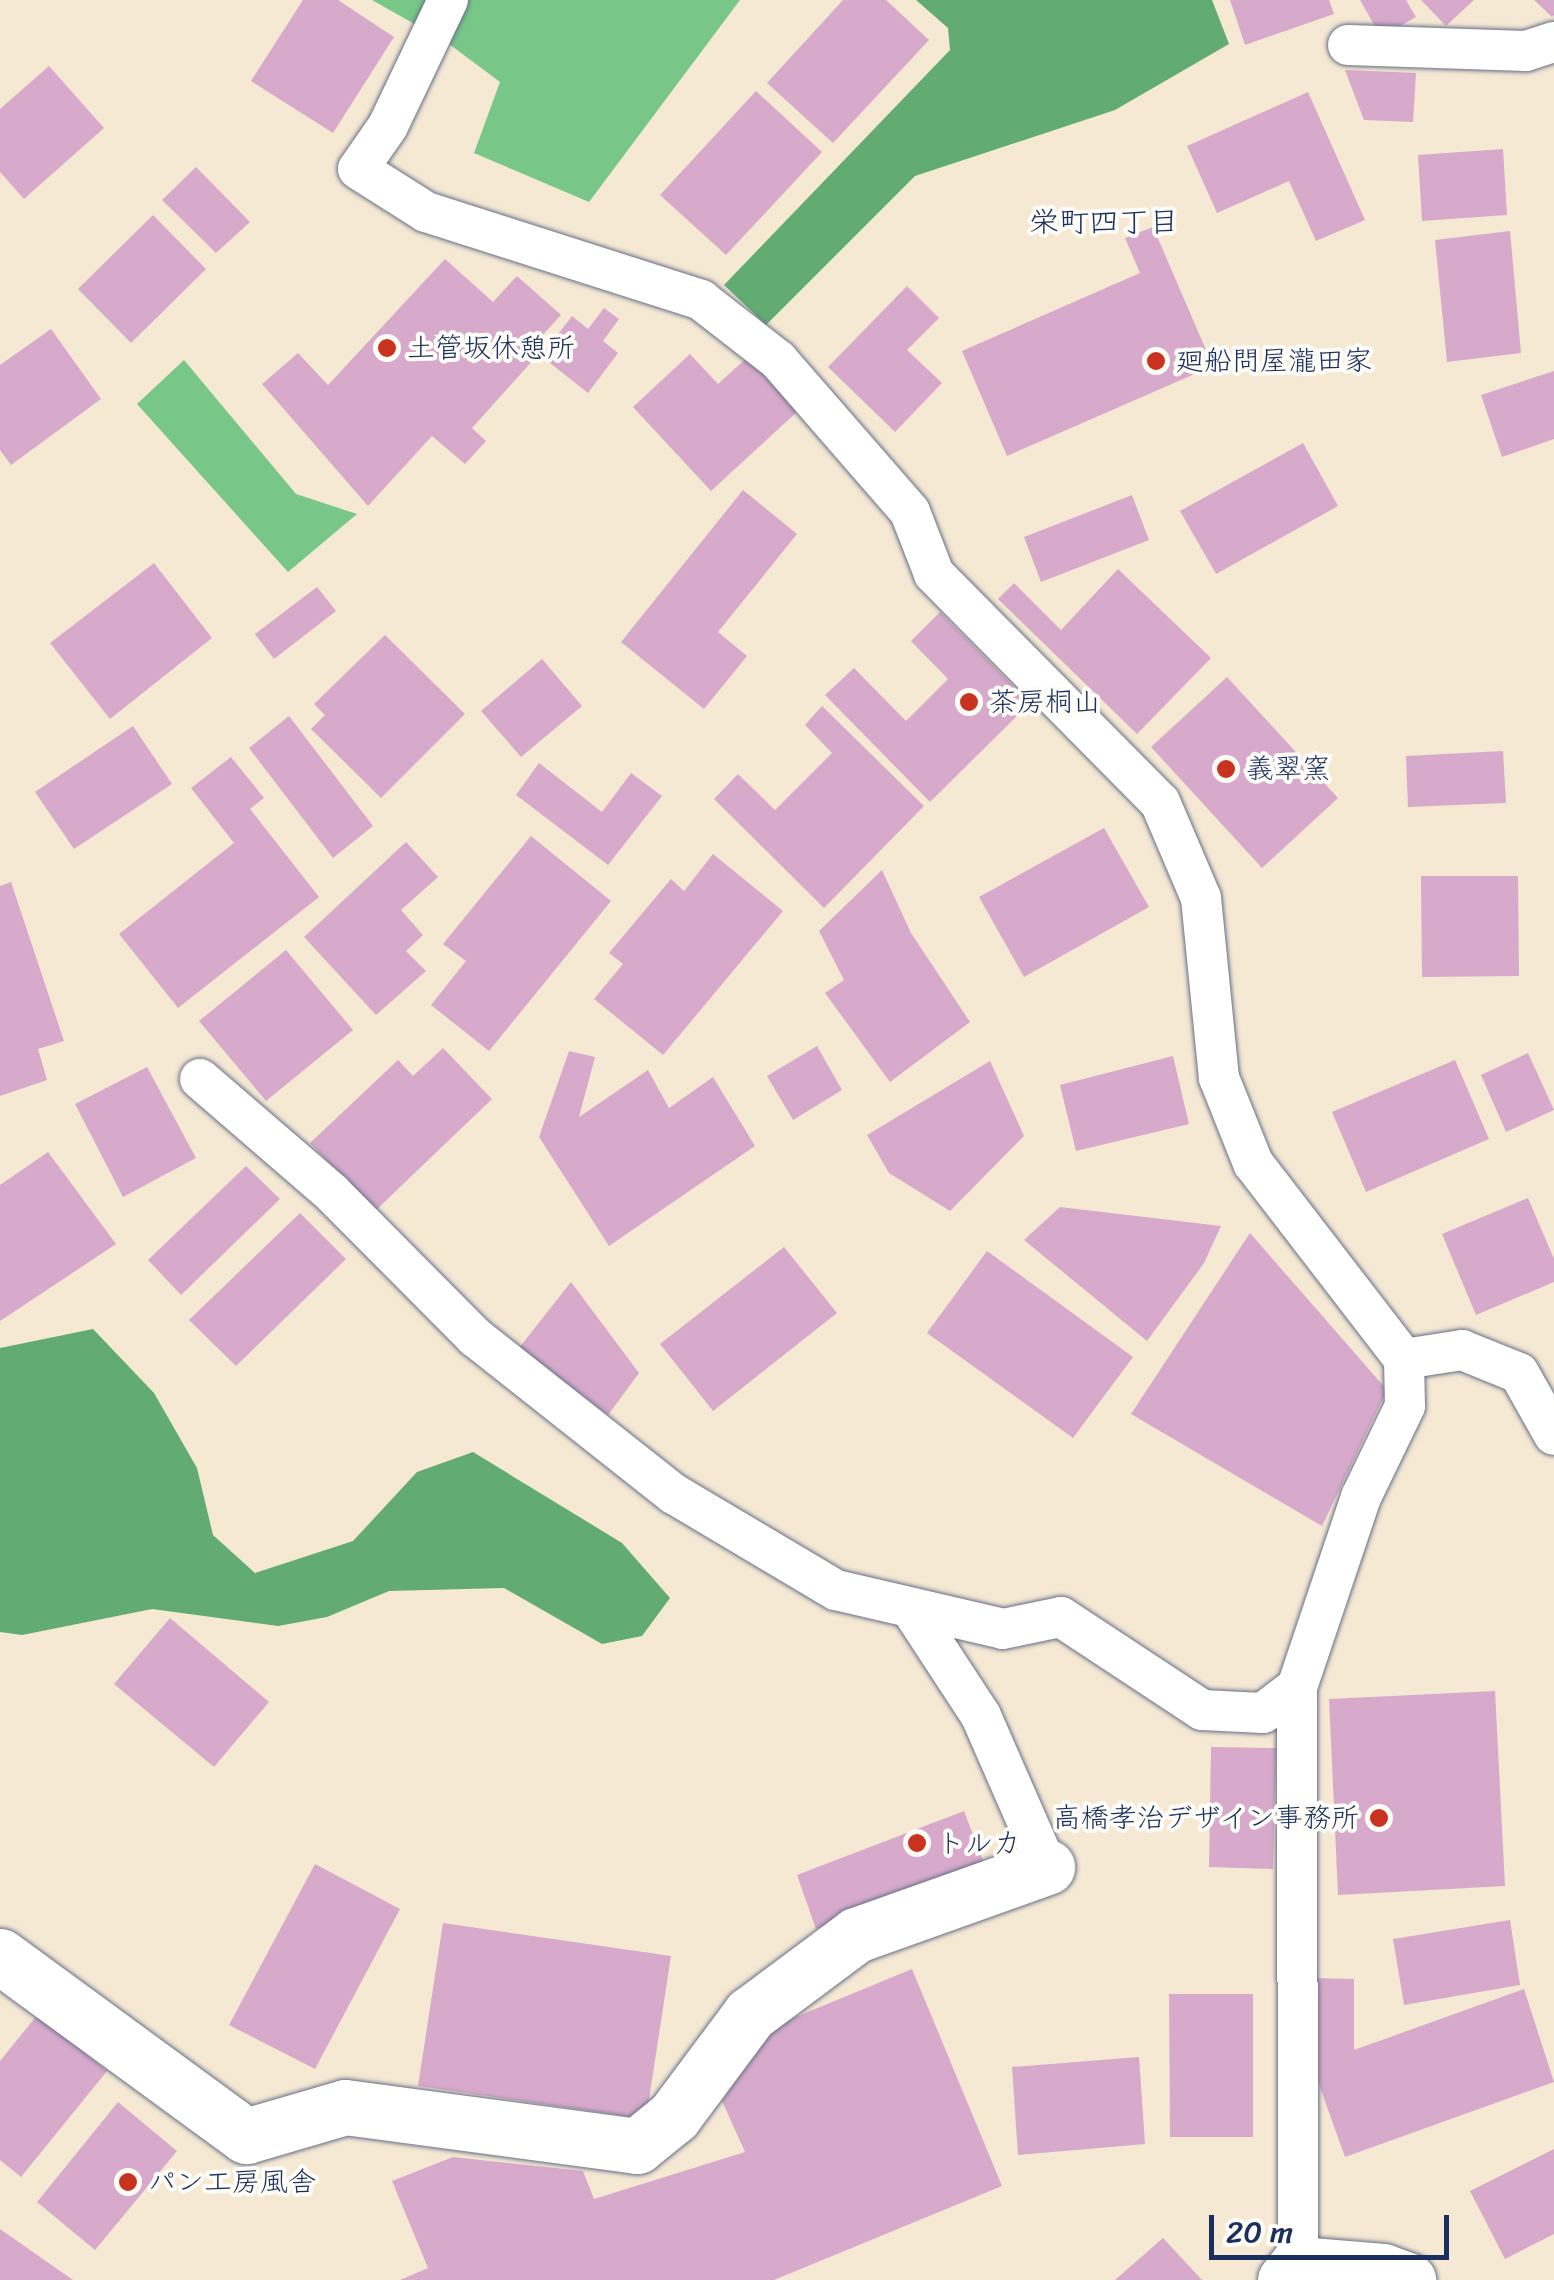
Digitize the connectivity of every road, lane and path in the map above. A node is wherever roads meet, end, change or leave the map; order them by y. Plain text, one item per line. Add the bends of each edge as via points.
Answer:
1 (448, 0) edge
2 (1554, 42) edge
3 (1348, 44) dead end
4 (200, 1079) dead end
5 (1404, 1359) junction
6 (1554, 1435) edge
7 (913, 1612) junction
8 (1297, 1687) junction
9 (1047, 1867) joint
10 (0, 1956) edge
11 (1291, 2272) edge
12 (1408, 2280) edge

1 - 5 lane via 388,126 358,168 426,212 701,300 778,360 910,512 934,574 1160,802 1201,898 1219,1078 1253,1163
2 - 3 lane via 1526,51
4 - 7 lane via 332,1193 475,1337 674,1494 836,1590
5 - 6 lane via 1462,1350 1519,1373
5 - 8 lane via 1404,1406 1361,1497
7 - 8 lane via 1003,1628 1061,1617 1202,1710 1262,1713
7 - 9 lane via 981,1716
8 - 11 lane
9 - 10 street via 856,1935 750,2014 674,2116 638,2146 345,2107 246,2136
11 - 12 street via 1383,2271

